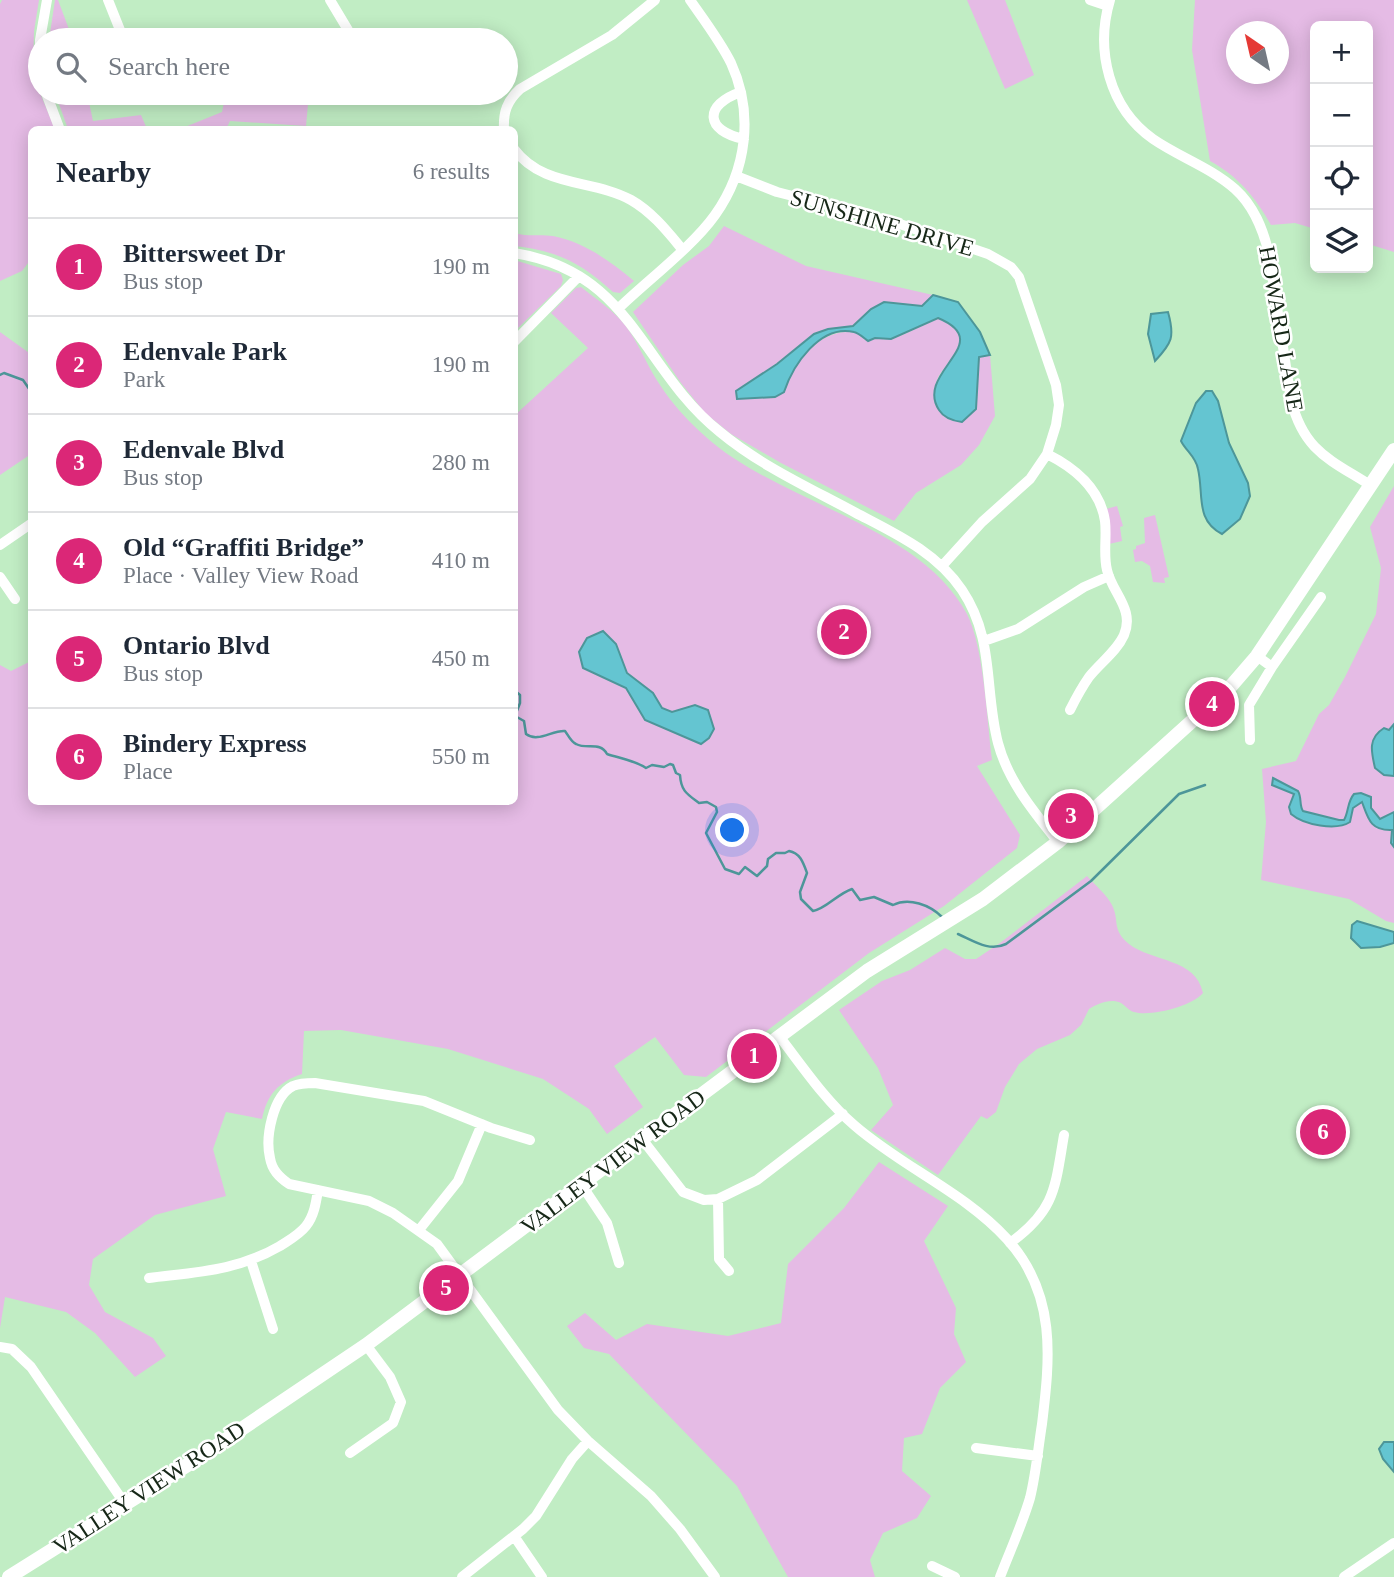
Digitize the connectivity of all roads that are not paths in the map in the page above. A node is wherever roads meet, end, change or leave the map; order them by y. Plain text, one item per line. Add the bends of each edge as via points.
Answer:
1 (47, 0) edge
2 (108, 0) edge
3 (330, 0) edge
4 (655, 0) edge
5 (690, 0) edge
6 (1090, 0) edge
7 (1109, 3) edge
8 (42, 28) edge
9 (119, 28) edge
10 (347, 28) edge
11 (518, 91) edge
12 (741, 92) junction
13 (51, 105) edge
14 (506, 105) edge
15 (58, 126) edge
16 (504, 126) edge
17 (744, 139) junction
18 (518, 153) edge
19 (736, 176) junction
20 (958, 230) dead end
21 (954, 242) junction
22 (681, 250) junction
23 (518, 254) edge
24 (579, 276) junction
25 (619, 308) junction
26 (518, 338) edge
27 (1394, 450) edge
28 (1047, 454) junction
29 (1370, 485) junction
30 (28, 526) edge
31 (0, 545) edge
32 (942, 565) junction
33 (1109, 576) junction
34 (0, 577) edge
35 (1297, 597) junction
36 (1321, 597) dead end
37 (15, 598) dead end
38 (1314, 609) junction
39 (984, 641) junction
40 (1257, 656) junction
41 (1272, 667) junction
42 (1070, 710) dead end
43 (1250, 740) dead end
44 (1058, 842) junction
45 (779, 1036) junction
46 (843, 1114) junction
47 (482, 1124) junction
48 (1064, 1135) dead end
49 (642, 1139) junction
50 (530, 1140) dead end
51 (582, 1185) junction
52 (318, 1190) junction
53 (718, 1199) junction
54 (419, 1230) junction
55 (1010, 1243) junction
56 (251, 1261) junction
57 (619, 1263) dead end
58 (729, 1271) dead end
59 (461, 1276) junction
60 (149, 1278) dead end
61 (273, 1329) dead end
62 (366, 1345) junction
63 (0, 1347) edge
64 (588, 1441) junction
65 (976, 1448) dead end
66 (350, 1453) dead end
67 (1038, 1456) junction
68 (125, 1504) junction
69 (514, 1536) junction
70 (1394, 1543) edge
71 (932, 1566) dead end
72 (9, 1577) edge
73 (462, 1577) edge
74 (542, 1577) edge
75 (715, 1577) edge
76 (955, 1577) edge
77 (1000, 1577) edge
78 (1344, 1577) edge

1 - 8 street
2 - 9 street
3 - 10 street
4 - 11 street via 612,35
5 - 12 street via 730,62
6 - 7 street
7 - 29 street, HOWARD LANE via 1104,52 1114,91 1152,138 1222,178 1248,204 1269,254 1295,417 1302,433 1327,459
12 - 17 street
12 - 17 street via 719,102 714,120 720,130
13 - 15 street
14 - 16 street
17 - 19 street
18 - 22 street via 546,174 632,201 664,228
19 - 21 street, SUNSHINE DRIVE
19 - 22 street via 713,217
20 - 21 street
21 - 28 street, SUNSHINE DRIVE via 1000,259 1011,267 1024,289 1059,405
22 - 25 street
23 - 24 street
24 - 25 street
24 - 26 street
25 - 32 street via 678,391 719,432 767,465 905,539
27 - 29 main road, VALLEY VIEW ROAD
28 - 32 street, SUNSHINE DRIVE via 1030,479
28 - 33 street via 1073,468 1100,505
29 - 35 main road, VALLEY VIEW ROAD
30 - 31 street
32 - 39 street via 973,609
33 - 39 street via 1018,629
33 - 42 street via 1125,605 1124,635 1089,677
34 - 37 street
35 - 38 street
35 - 40 main road, VALLEY VIEW ROAD
36 - 38 street
38 - 41 street
39 - 44 street via 994,724 1006,768
40 - 41 street
40 - 44 main road, VALLEY VIEW ROAD via 1232,685
41 - 43 street via 1249,705
44 - 45 main road, VALLEY VIEW ROAD via 984,899 867,971
45 - 46 street
45 - 49 main road, VALLEY VIEW ROAD
46 - 53 street via 757,1180
46 - 55 street via 978,1213
47 - 50 street
47 - 52 street via 406,1097 315,1083 293,1086 273,1113 269,1157 289,1184
47 - 54 street via 458,1181
48 - 55 street via 1046,1208 1031,1228
49 - 51 main road, VALLEY VIEW ROAD
49 - 53 street via 683,1192 704,1200
51 - 57 street via 607,1223
51 - 59 main road, VALLEY VIEW ROAD
52 - 54 street via 369,1201
52 - 56 street via 306,1226
53 - 58 street via 719,1259
54 - 59 street via 437,1244
55 - 67 street via 1033,1280 1047,1328 1048,1378
56 - 60 street via 216,1271
56 - 61 street
59 - 62 main road, VALLEY VIEW ROAD
59 - 64 street via 558,1410
62 - 66 street via 390,1377 401,1402 393,1423
62 - 68 main road, VALLEY VIEW ROAD
63 - 68 street via 12,1349 31,1367
64 - 69 street via 536,1516
64 - 75 street via 651,1496
65 - 67 street
67 - 77 street via 1030,1498
68 - 72 main road, VALLEY VIEW ROAD
69 - 73 street
69 - 74 street
70 - 78 street
71 - 76 street

